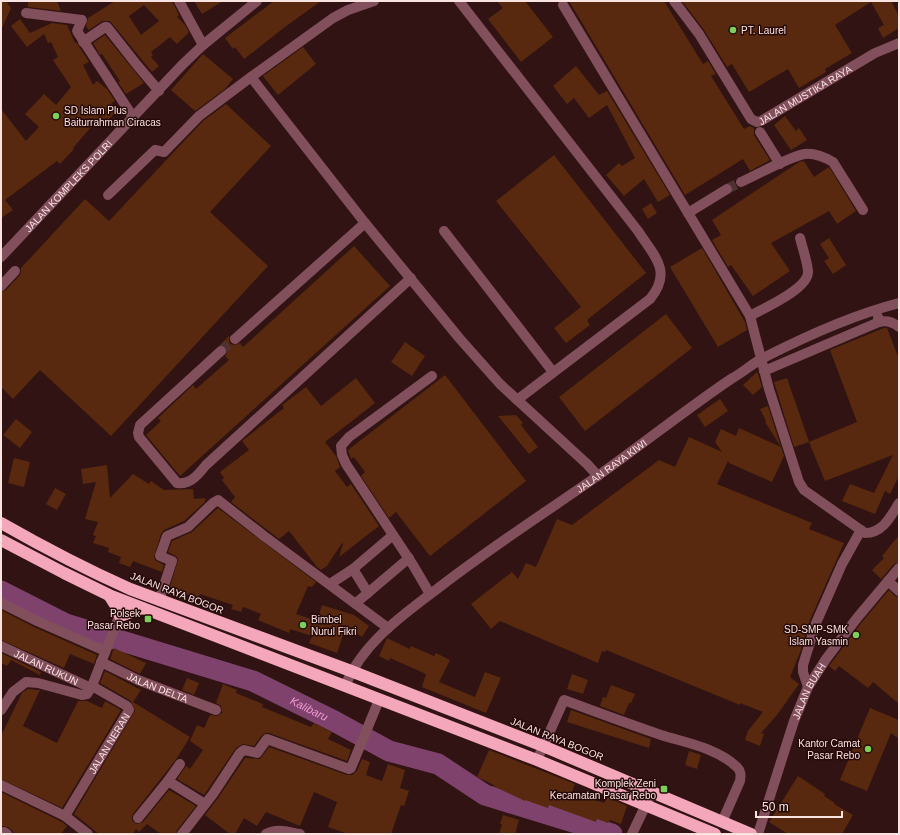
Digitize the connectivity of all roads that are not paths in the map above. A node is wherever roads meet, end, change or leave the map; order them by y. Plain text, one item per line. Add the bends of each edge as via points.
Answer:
1 (180, 1) edge
2 (257, 1) edge
3 (374, 1) edge
4 (459, 1) edge
5 (674, 1) edge
6 (563, 5) dead end
7 (26, 13) dead end
8 (83, 42) junction
9 (899, 43) edge
10 (203, 45) junction
11 (251, 77) junction
12 (159, 91) junction
13 (133, 117) junction
14 (760, 132) dead end
15 (780, 164) junction
16 (741, 182) tunnel mouth
17 (727, 190) tunnel mouth
18 (108, 195) dead end
19 (863, 210) dead end
20 (688, 213) junction
21 (365, 223) junction
22 (444, 231) dead end
23 (800, 238) dead end
24 (1, 256) edge
25 (15, 271) dead end
26 (411, 278) junction
27 (1, 286) edge
28 (899, 303) edge
29 (875, 309) junction
30 (750, 316) junction
31 (880, 322) junction
32 (899, 327) edge
33 (235, 339) tunnel mouth
34 (221, 351) tunnel mouth
35 (761, 359) junction
36 (764, 371) junction
37 (554, 372) junction
38 (432, 376) dead end
39 (517, 400) junction
40 (598, 476) junction
41 (899, 503) edge
42 (1, 523) edge
43 (861, 530) junction
44 (393, 535) junction
45 (1, 540) edge
46 (408, 558) junction
47 (899, 568) edge
48 (353, 569) junction
49 (888, 580) junction
50 (330, 584) junction
51 (130, 589) junction
52 (899, 591) edge
53 (368, 593) junction
54 (430, 594) junction
55 (109, 595) junction
56 (159, 600) junction
57 (125, 602) junction
58 (1, 603) edge
59 (356, 603) junction
60 (142, 608) junction
61 (120, 616) junction
62 (388, 628) junction
63 (1, 646) edge
64 (107, 647) junction
65 (101, 662) junction
66 (351, 671) junction
67 (345, 686) junction
68 (91, 687) junction
69 (808, 687) junction
70 (379, 700) junction
71 (1, 710) edge
72 (216, 710) dead end
73 (543, 746) junction
74 (537, 760) junction
75 (180, 764) dead end
76 (168, 781) junction
77 (1, 785) edge
78 (652, 792) junction
79 (205, 804) junction
80 (646, 804) junction
81 (65, 816) junction
82 (138, 818) dead end
83 (722, 822) junction
84 (1, 833) edge
85 (632, 833) edge
86 (7, 834) edge
87 (88, 834) edge
88 (182, 834) edge
89 (266, 834) edge
90 (300, 834) edge
91 (715, 834) edge
92 (751, 834) edge
93 (758, 834) edge

1 - 10 street
2 - 10 street, JALAN KOMPLEKS POLRI
3 - 11 street via 333,18
4 - 37 street via 638,231 660,266 656,292 650,299
5 - 9 street, JALAN MUSTIKA RAYA via 699,34 751,119 757,122 875,54
6 - 20 street
7 - 8 street via 81,19 77,32
8 - 12 street via 107,27
8 - 13 street
10 - 12 street, JALAN KOMPLEKS POLRI
11 - 18 street via 199,116 164,152 155,150
11 - 21 street
12 - 13 street, JALAN KOMPLEKS POLRI
13 - 24 street, JALAN KOMPLEKS POLRI
14 - 15 street
15 - 16 street
15 - 19 street via 808,154 833,162
17 - 20 street
20 - 30 street
21 - 26 street
21 - 33 street
22 - 37 street
23 - 30 street via 808,272 807,278 798,289
25 - 27 street
26 - 34 street via 199,474 189,482 177,483 139,437 140,425
26 - 39 street via 460,339
28 - 29 street, JALAN RAYA KIWI
29 - 31 street
29 - 35 street, JALAN RAYA KIWI
30 - 35 street
31 - 32 street via 890,322
31 - 36 street
35 - 36 street
35 - 40 street, JALAN RAYA KIWI
36 - 43 street via 799,482 804,490
37 - 39 street
38 - 44 street via 348,437 341,446 346,464
39 - 40 street
40 - 54 street, JALAN RAYA KIWI via 476,559
41 - 43 street via 881,528 870,533
42 - 51 highway, JALAN RAYA BOGOR via 52,552
43 - 69 street via 842,564 816,623 802,672
44 - 46 street
44 - 48 street
45 - 55 highway
46 - 53 street
46 - 54 street
47 - 49 street, JALAN BUAH
48 - 50 street
48 - 53 street
49 - 52 street
49 - 69 street, JALAN BUAH via 826,658
50 - 56 street via 217,500 188,527 167,536 160,556 172,561
50 - 59 street
51 - 56 highway, JALAN RAYA BOGOR
51 - 57 street
53 - 59 street
54 - 62 street, JALAN RAYA KIWI
55 - 57 highway
55 - 61 highway
56 - 66 highway, JALAN RAYA BOGOR
57 - 60 highway
57 - 61 street
58 - 64 street via 44,624
59 - 62 street
60 - 61 highway
60 - 67 highway
61 - 64 street
62 - 66 street, JALAN RAYA KIWI
63 - 68 street, JALAN RUKUN
64 - 65 street
65 - 68 street
65 - 72 street, JALAN DELTA via 138,680
66 - 67 street
66 - 73 highway, JALAN RAYA BOGOR
67 - 70 highway
68 - 71 street via 87,694 82,695 26,682 13,692
68 - 81 street, JALAN NERAN via 127,706 129,710
69 - 93 street, JALAN BUAH via 794,721
70 - 74 highway
70 - 79 street via 352,768 267,739 257,753 244,750 240,752
73 - 74 street
73 - 78 highway, JALAN RAYA BOGOR
73 - 83 street via 564,700 710,750 738,768 741,774
74 - 80 highway
75 - 76 street
76 - 79 street
76 - 82 street
77 - 81 street
78 - 80 street
78 - 83 highway, JALAN RAYA BOGOR
79 - 88 street
80 - 85 street
80 - 91 highway
81 - 87 street
83 - 92 highway, JALAN RAYA BOGOR
84 - 86 street
89 - 90 street via 283,830

